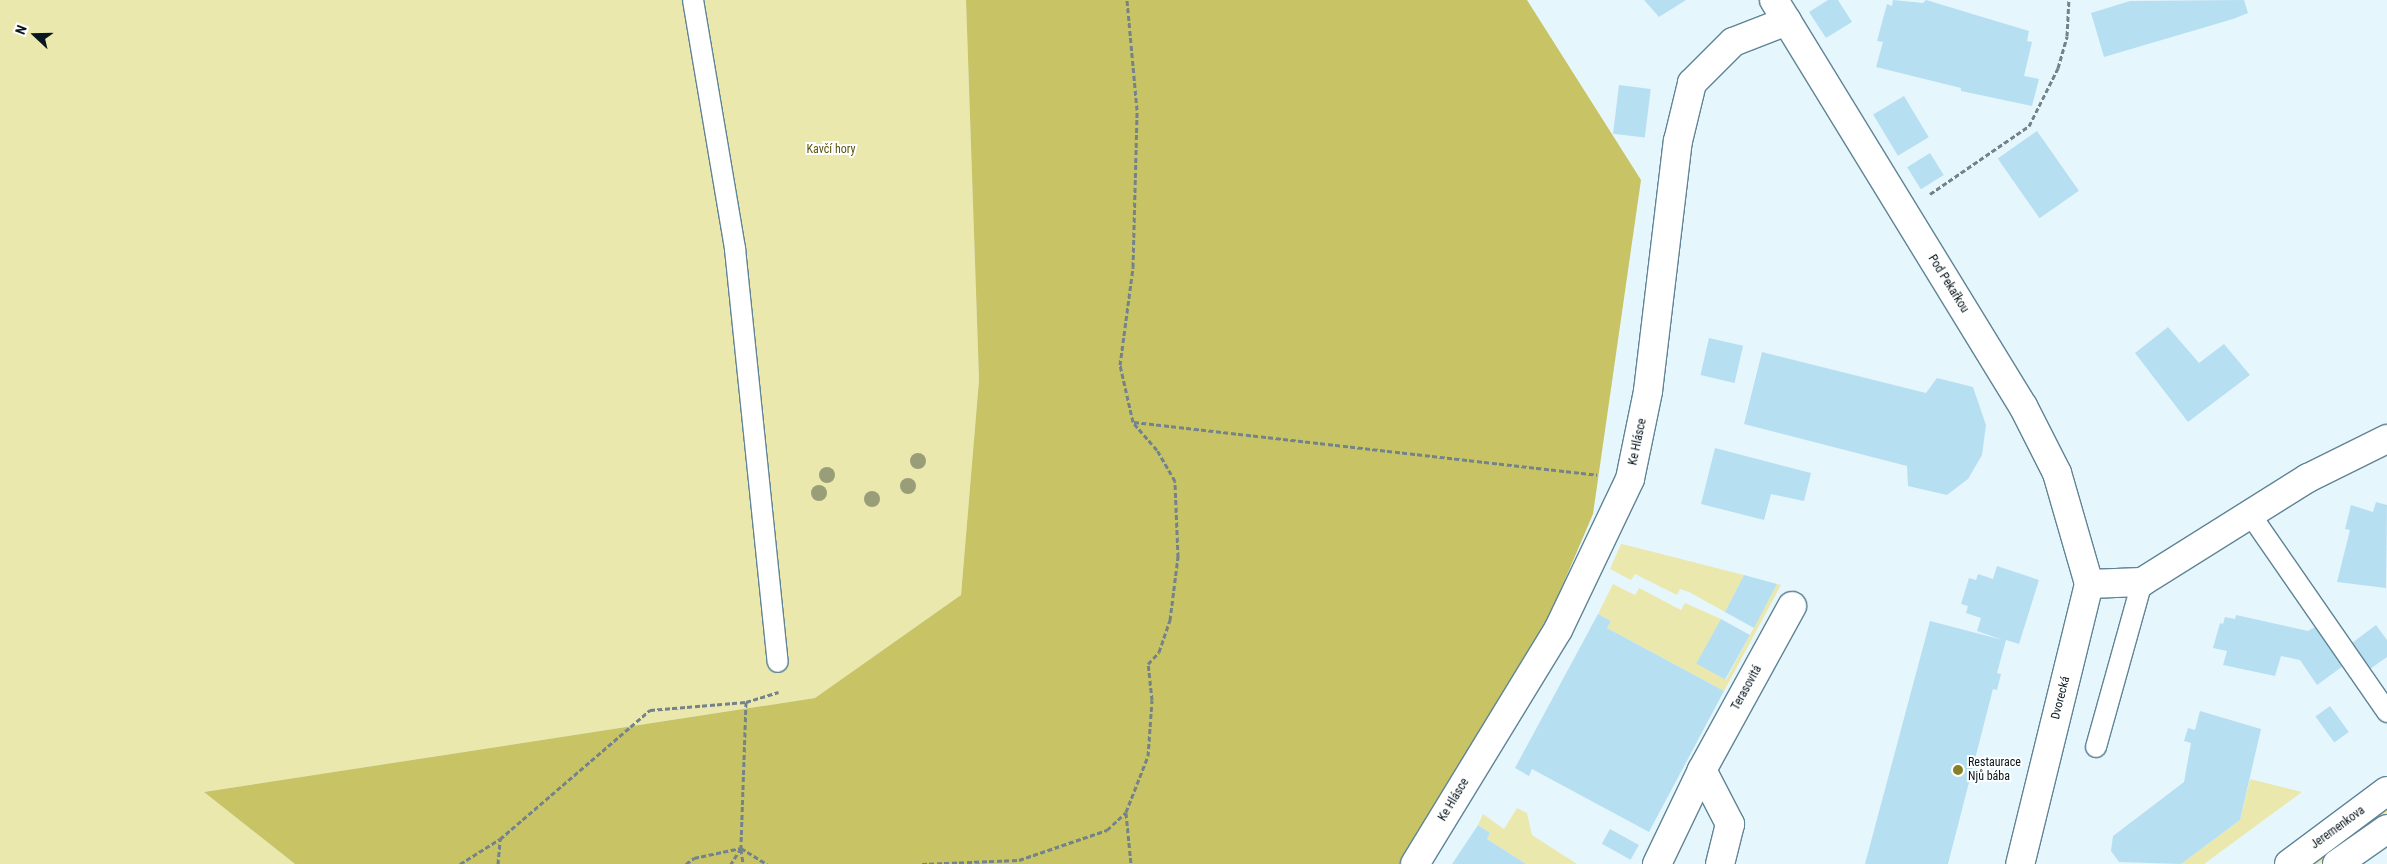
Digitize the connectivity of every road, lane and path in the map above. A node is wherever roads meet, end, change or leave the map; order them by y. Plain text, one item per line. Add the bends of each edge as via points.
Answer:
1 (693, 0) edge
2 (1127, 0) edge
3 (2069, 0) edge
4 (1781, 10) edge
5 (1927, 196) dead end
6 (1133, 422) junction
7 (2387, 439) edge
8 (1630, 479) junction
9 (2250, 514) junction
10 (2142, 582) junction
11 (2089, 584) junction
12 (1792, 606) dead end
13 (778, 662) dead end
14 (2387, 712) edge
15 (2096, 747) dead end
16 (1702, 770) junction
17 (2387, 791) edge
18 (1126, 812) junction
19 (2387, 829) edge
20 (500, 839) junction
21 (741, 848) junction
22 (460, 864) edge
23 (498, 864) edge
24 (686, 864) edge
25 (730, 864) edge
26 (742, 864) edge
27 (766, 864) edge
28 (922, 864) edge
29 (1131, 864) edge
30 (1415, 864) edge
31 (1657, 864) edge
32 (1720, 864) edge
33 (2020, 864) edge
34 (2289, 864) edge
35 (2337, 864) edge

1 - 13 lane via 735,249
2 - 6 path via 1137,110 1133,267 1120,365
3 - 5 path via 2066,36 2058,68 2029,126
4 - 8 street, Ke Hlásce via 1720,52 1702,70 1689,92 1678,141 1646,400
4 - 11 street, Pod Pekařkou via 2024,406 2057,473
6 - 8 path
6 - 18 path via 1157,450 1175,481 1178,557 1170,620 1159,652 1148,664 1152,700 1148,756
7 - 9 street via 2308,478
8 - 30 street, Ke Hlásce via 1558,630
9 - 10 street
9 - 14 lane
10 - 11 street
10 - 15 lane
11 - 33 street, Dvorecká
12 - 16 street, Terasovitá
16 - 31 street, Terasovitá
16 - 32 street via 1730,824
17 - 34 street, Jeremenkova
18 - 28 path via 1107,830 1019,860
18 - 29 path
19 - 35 street
20 - 21 path via 650,710 746,702
20 - 22 path
20 - 23 path
21 - 24 path via 694,858
21 - 25 path
21 - 26 path
21 - 27 path

